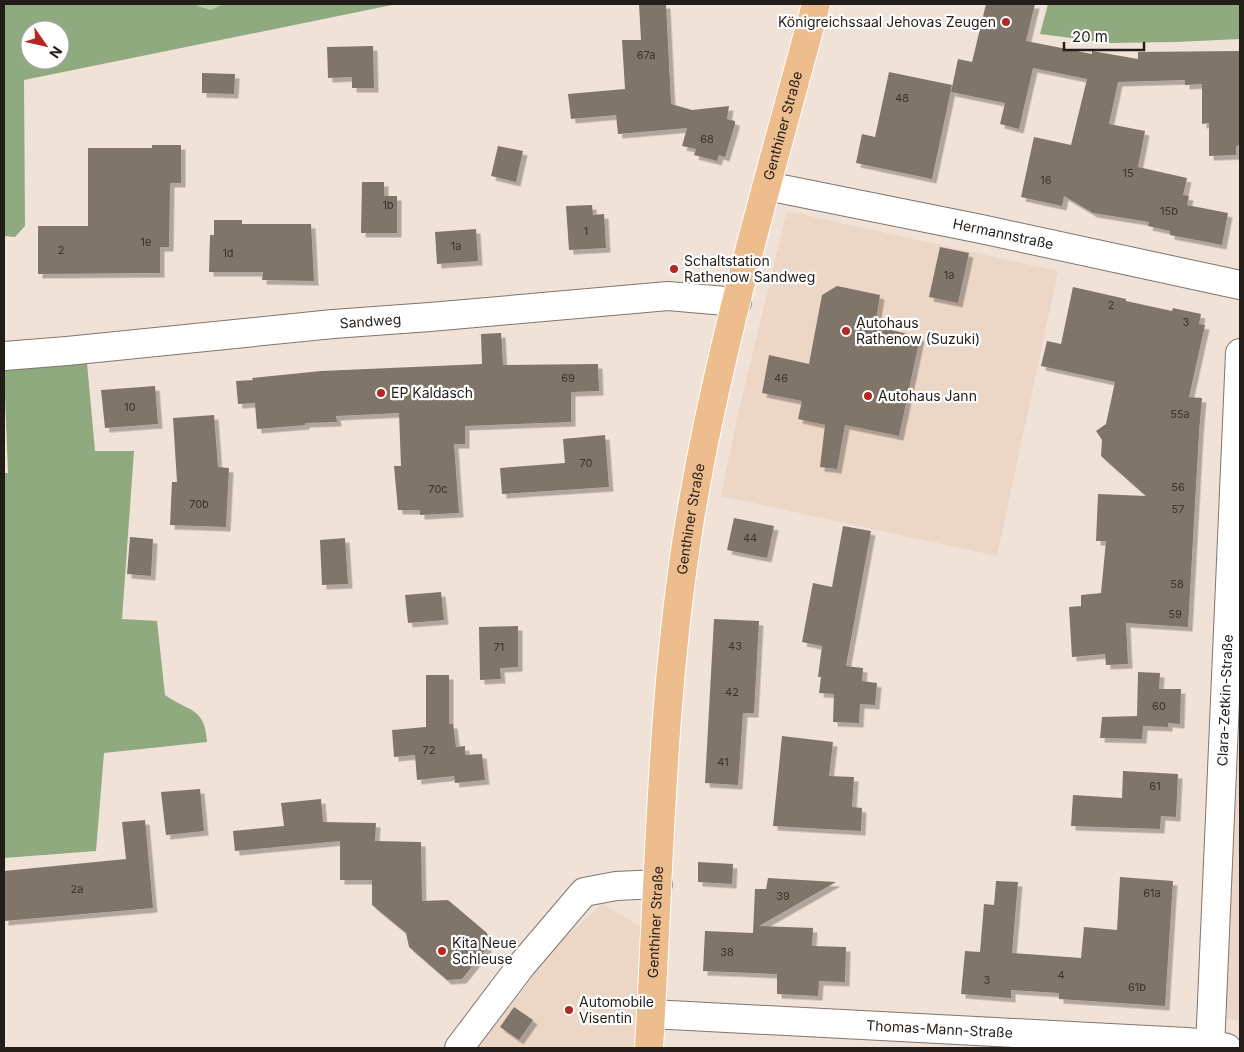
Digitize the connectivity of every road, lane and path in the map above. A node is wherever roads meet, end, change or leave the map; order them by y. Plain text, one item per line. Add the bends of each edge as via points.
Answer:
1 (816, 4) edge
2 (767, 186) junction
3 (1240, 285) edge
4 (737, 302) junction
5 (1240, 353) edge
6 (4, 356) edge
7 (1233, 658) edge
8 (658, 884) junction
9 (652, 1014) junction
10 (1216, 1047) edge
11 (459, 1048) edge
12 (649, 1048) edge

1 - 2 main road, Genthiner Straße
2 - 3 street, Hermannstraße
2 - 4 main road, Genthiner Straße
4 - 6 street, Sandweg via 668,296
4 - 8 main road, Genthiner Straße via 712,402 682,574 667,722
5 - 7 street, Clara-Zetkin-Straße
7 - 10 street, Clara-Zetkin-Straße
8 - 9 main road, Genthiner Straße
8 - 11 street via 616,886 584,892 521,966
9 - 10 street, Thomas-Mann-Straße via 1186,1042
9 - 12 main road, Genthiner Straße

